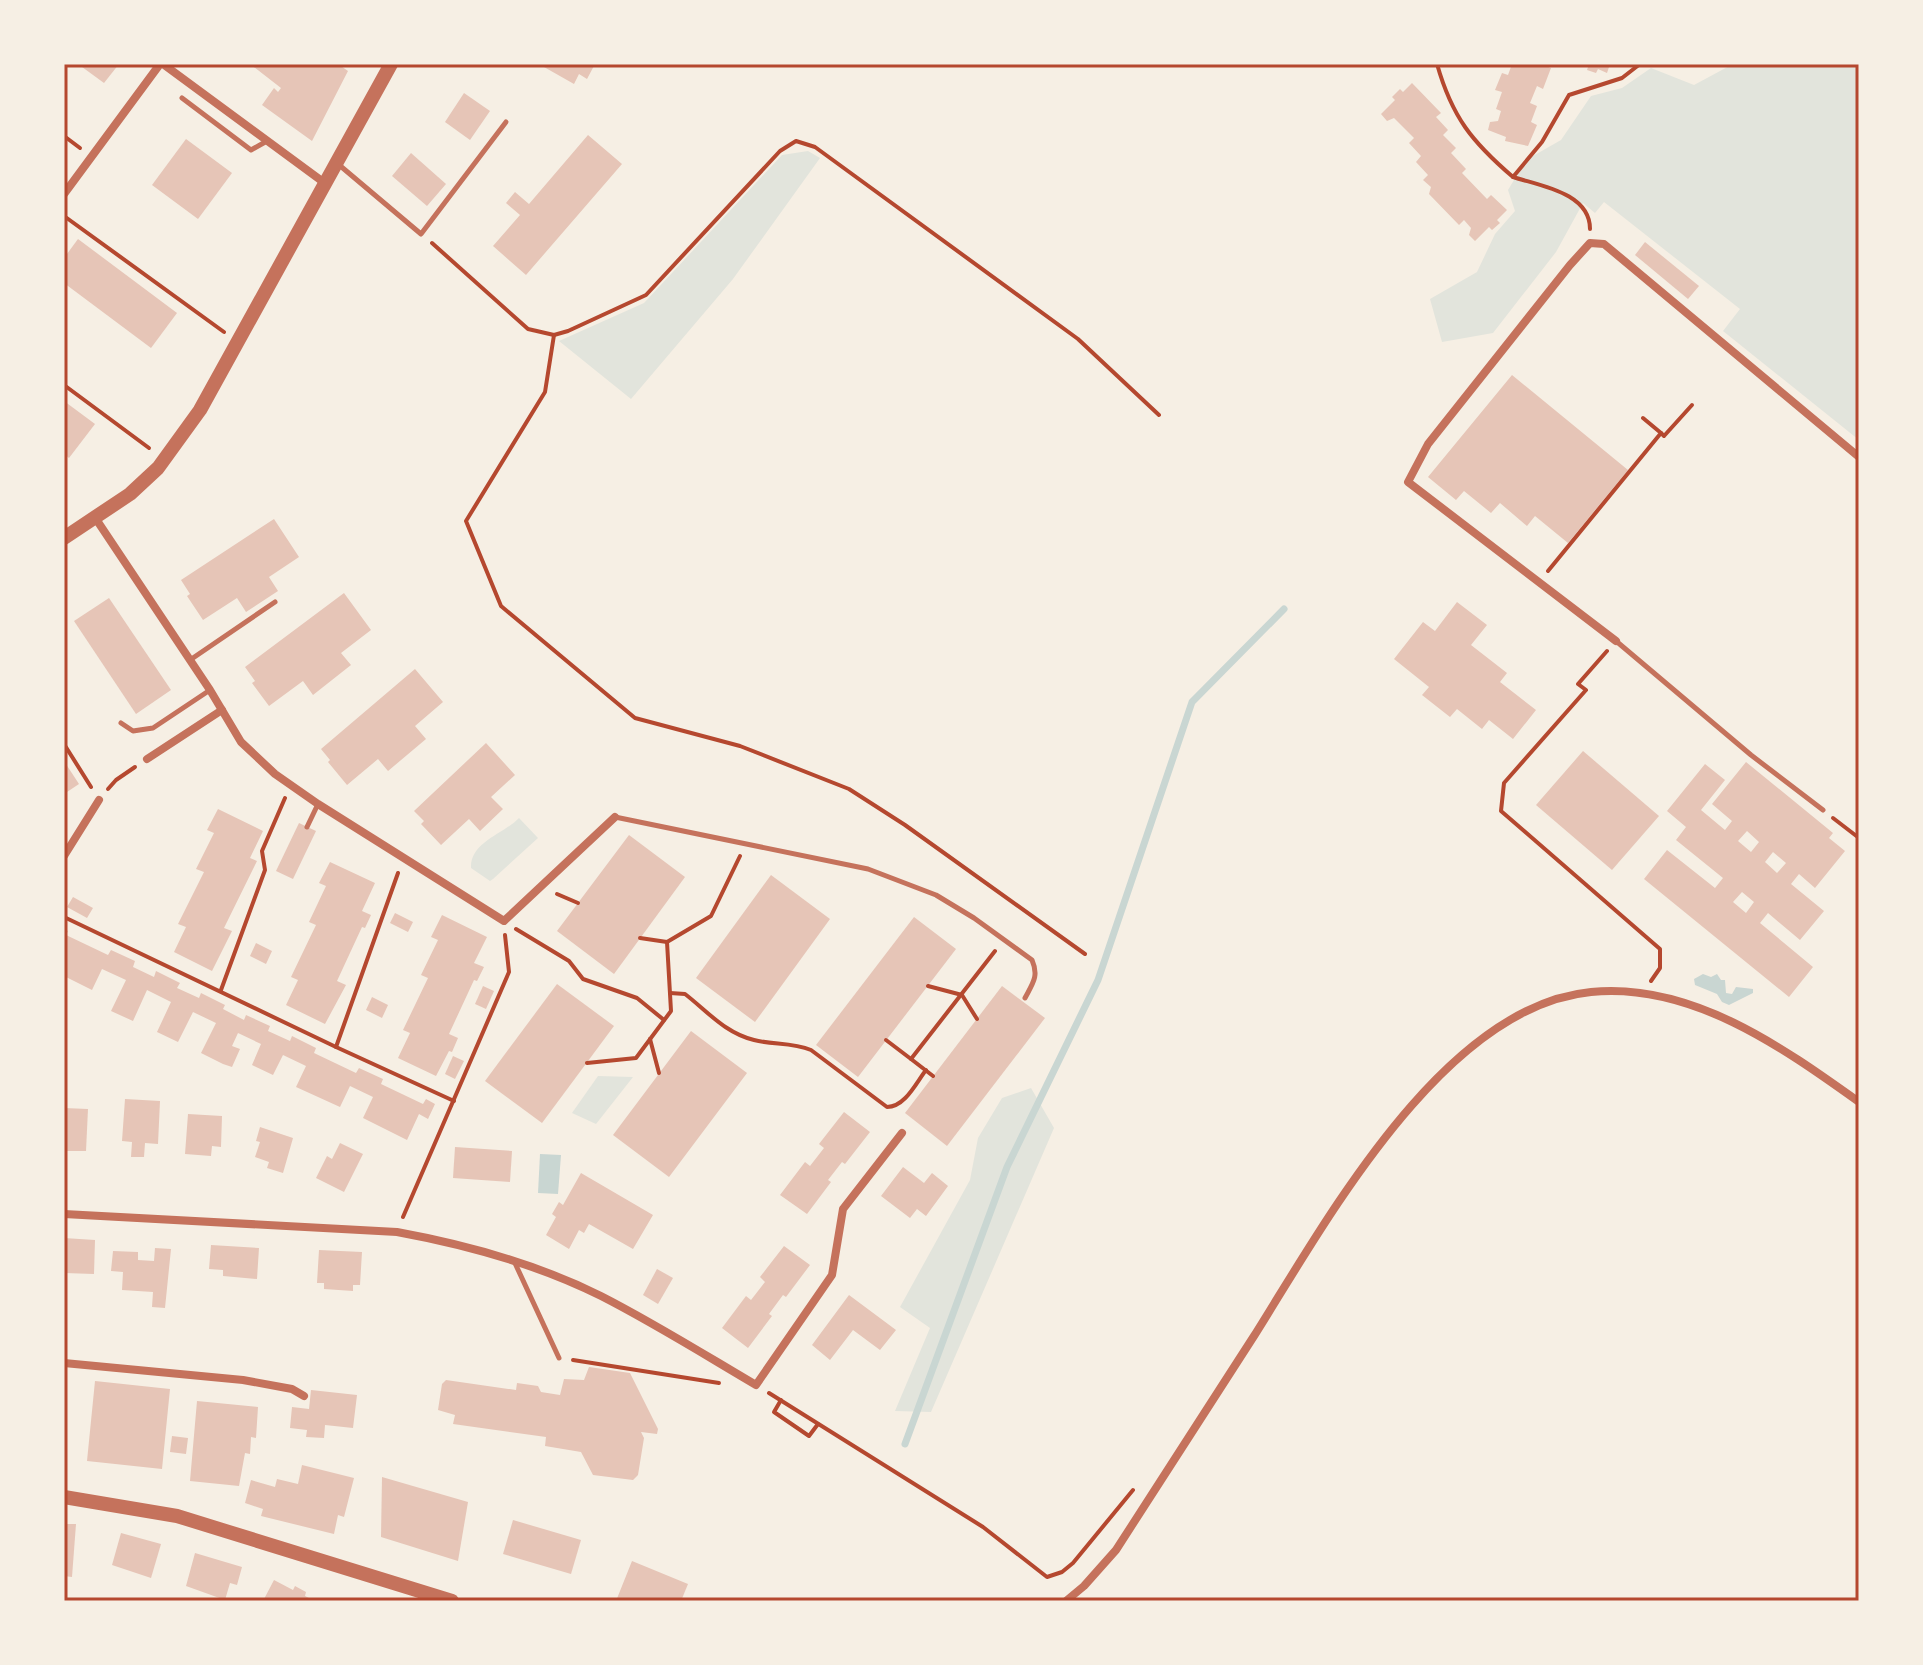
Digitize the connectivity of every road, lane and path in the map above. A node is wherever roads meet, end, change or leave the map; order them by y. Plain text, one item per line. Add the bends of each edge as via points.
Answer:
1 (162, 64) edge
2 (391, 64) edge
3 (1437, 64) edge
4 (1640, 64) edge
5 (182, 98) dead end
6 (506, 122) dead end
7 (267, 141) junction
8 (337, 163) junction
9 (1513, 177) junction
10 (326, 184) junction
11 (64, 194) edge
12 (64, 216) edge
13 (421, 234) junction
14 (1590, 243) junction
15 (554, 335) junction
16 (239, 343) junction
17 (64, 385) edge
18 (1692, 405) dead end
19 (1159, 415) dead end
20 (1643, 418) dead end
21 (1661, 433) junction
22 (1859, 457) edge
23 (165, 460) junction
24 (96, 519) junction
25 (64, 538) edge
26 (1538, 583) junction
27 (275, 602) dead end
28 (1616, 641) junction
29 (190, 660) junction
30 (210, 690) junction
31 (222, 710) junction
32 (121, 723) dead end
33 (64, 744) edge
34 (147, 759) joint
35 (291, 785) junction
36 (99, 800) junction
37 (318, 804) junction
38 (1823, 810) joint
39 (615, 817) joint
40 (307, 827) dead end
41 (1859, 838) edge
42 (746, 843) junction
43 (64, 856) edge
44 (405, 856) junction
45 (540, 886) junction
46 (578, 903) dead end
47 (64, 917) edge
48 (504, 921) junction
49 (640, 938) dead end
50 (1004, 939) junction
51 (667, 942) junction
52 (1085, 954) dead end
53 (928, 986) dead end
54 (221, 990) junction
55 (670, 993) junction
56 (1643, 993) junction
57 (962, 995) junction
58 (1025, 998) dead end
59 (977, 1019) dead end
60 (664, 1020) junction
61 (650, 1039) junction
62 (886, 1040) dead end
63 (336, 1047) junction
64 (911, 1059) junction
65 (587, 1063) dead end
66 (926, 1070) junction
67 (659, 1073) dead end
68 (933, 1076) dead end
69 (454, 1101) junction
70 (1859, 1102) edge
71 (902, 1133) dead end
72 (64, 1214) edge
73 (397, 1232) junction
74 (513, 1260) junction
75 (559, 1358) joint
76 (64, 1363) edge
77 (756, 1385) junction
78 (304, 1396) dead end
79 (781, 1400) junction
80 (818, 1424) junction
81 (1138, 1484) dead end
82 (64, 1497) edge
83 (452, 1601) edge
84 (1066, 1601) edge

1 - 7 street
1 - 11 street
2 - 8 street
3 - 9 path via 1462,126
4 - 9 path via 1622,78 1569,95 1542,142
5 - 7 lane via 251,150
6 - 13 lane
7 - 10 street
8 - 10 street
8 - 13 lane
9 - 14 path via 1573,197 1590,219
10 - 16 street
12 - 16 path
13 - 15 path via 528,329
14 - 22 street via 1604,244
14 - 26 street via 1428,444 1408,482
15 - 19 path via 646,295 780,151 796,141 828,156 1078,339
15 - 52 path via 545,392 466,521 501,606 635,718 740,746 849,789
16 - 23 street
17 - 23 path
18 - 21 path via 1664,436
20 - 21 path
21 - 26 path
23 - 24 street
24 - 25 street
24 - 29 street
26 - 28 street
27 - 29 lane
28 - 38 lane
28 - 56 path via 1578,684 1586,690 1504,783 1501,811 1660,949 1660,968
29 - 30 street
30 - 31 street
30 - 32 lane via 153,728 133,731
31 - 34 street
31 - 35 street via 241,742
33 - 36 path
34 - 36 path via 116,780
35 - 37 street
35 - 54 path via 262,851 265,870
36 - 43 street
37 - 40 lane
37 - 44 street
38 - 41 path
39 - 42 lane
39 - 45 street
42 - 50 lane via 868,869 936,895
42 - 51 path via 711,916
44 - 48 street
44 - 63 path
45 - 46 path
45 - 48 street
47 - 54 path
48 - 60 path via 569,961 583,979 637,998
48 - 69 path via 509,972
49 - 51 path
50 - 57 path
50 - 58 lane via 1032,960 1036,970
51 - 55 path
53 - 57 path
54 - 63 path
55 - 60 path via 671,1011
55 - 66 path via 685,994 710,1018 752,1040 811,1050 887,1107 902,1102
56 - 70 street via 1697,1005 1788,1052
56 - 84 street via 1591,992 1524,1010 1464,1051 1425,1090 1327,1221 1116,1550
57 - 59 path
57 - 64 path
60 - 61 path
61 - 65 path via 636,1058
61 - 67 path
62 - 64 path
63 - 69 path
64 - 66 path
66 - 68 path
69 - 73 path
71 - 77 street via 843,1209 832,1275
72 - 73 street
73 - 74 street
74 - 75 lane
74 - 77 street via 603,1297
75 - 77 path
76 - 78 street via 243,1380
77 - 79 path
79 - 80 path
79 - 80 path via 774,1412 809,1436
80 - 81 path via 983,1527 1047,1577 1073,1563
82 - 83 street via 177,1516

